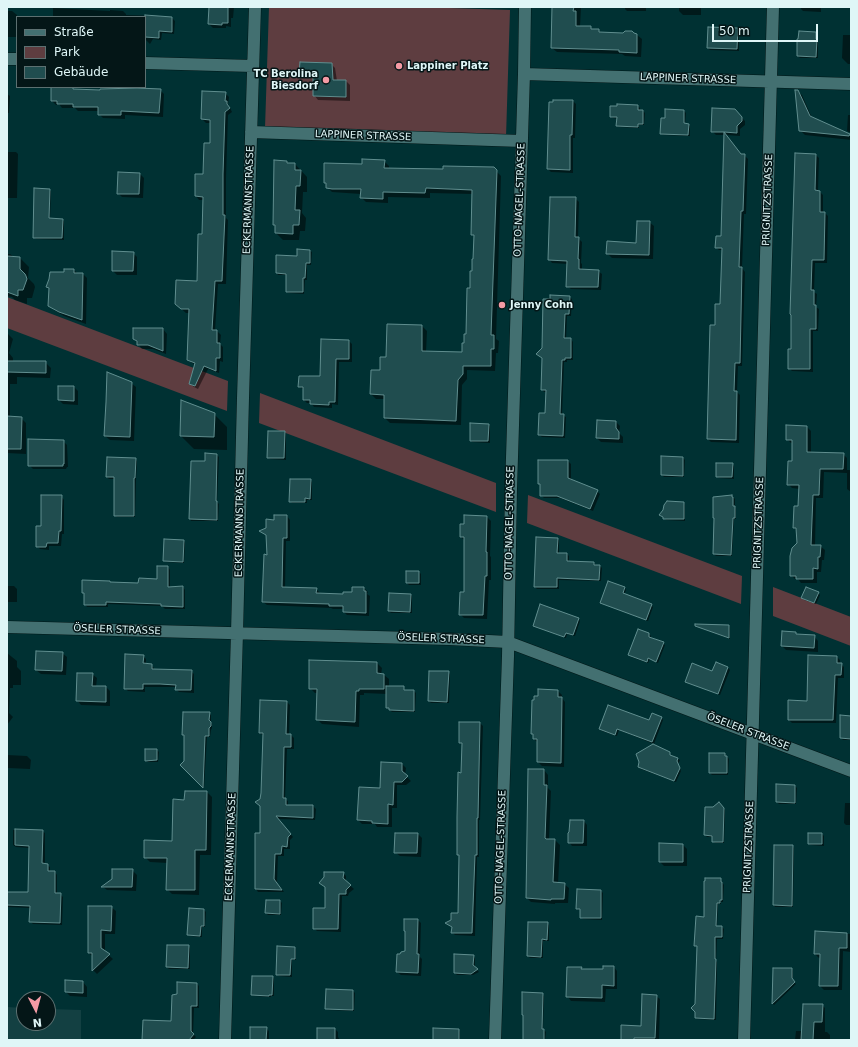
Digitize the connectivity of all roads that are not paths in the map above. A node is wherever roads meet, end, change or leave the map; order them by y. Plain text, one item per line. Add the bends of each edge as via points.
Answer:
1 (255, 7) edge
2 (525, 7) edge
3 (773, 7) edge
4 (146, 63) edge
5 (253, 66) junction
6 (524, 74) junction
7 (771, 82) junction
8 (851, 84) edge
9 (251, 132) junction
10 (522, 141) junction
11 (7, 626) edge
12 (237, 633) junction
13 (508, 642) junction
14 (752, 734) junction
15 (851, 771) edge
16 (225, 1040) edge
17 (495, 1040) edge
18 (744, 1040) edge

1 - 5 street, ECKERMANNSTRASSE
2 - 6 street, OTTO-NAGEL-STRASSE
3 - 7 street, PRIGNITZSTRASSE
4 - 5 street
5 - 9 street, ECKERMANNSTRASSE
6 - 7 street, LAPPINER STRASSE
6 - 10 street, OTTO-NAGEL-STRASSE
7 - 8 street, LAPPINER STRASSE
7 - 14 street, PRIGNITZSTRASSE
9 - 10 street, LAPPINER STRASSE
9 - 12 street, ECKERMANNSTRASSE
10 - 13 street, OTTO-NAGEL-STRASSE
11 - 12 street, ÖSELER STRASSE
12 - 13 street, ÖSELER STRASSE
12 - 16 street, ECKERMANNSTRASSE
13 - 14 street, ÖSELER STRASSE
13 - 17 street, OTTO-NAGEL-STRASSE
14 - 15 street, ÖSELER STRASSE
14 - 18 street, PRIGNITZSTRASSE

